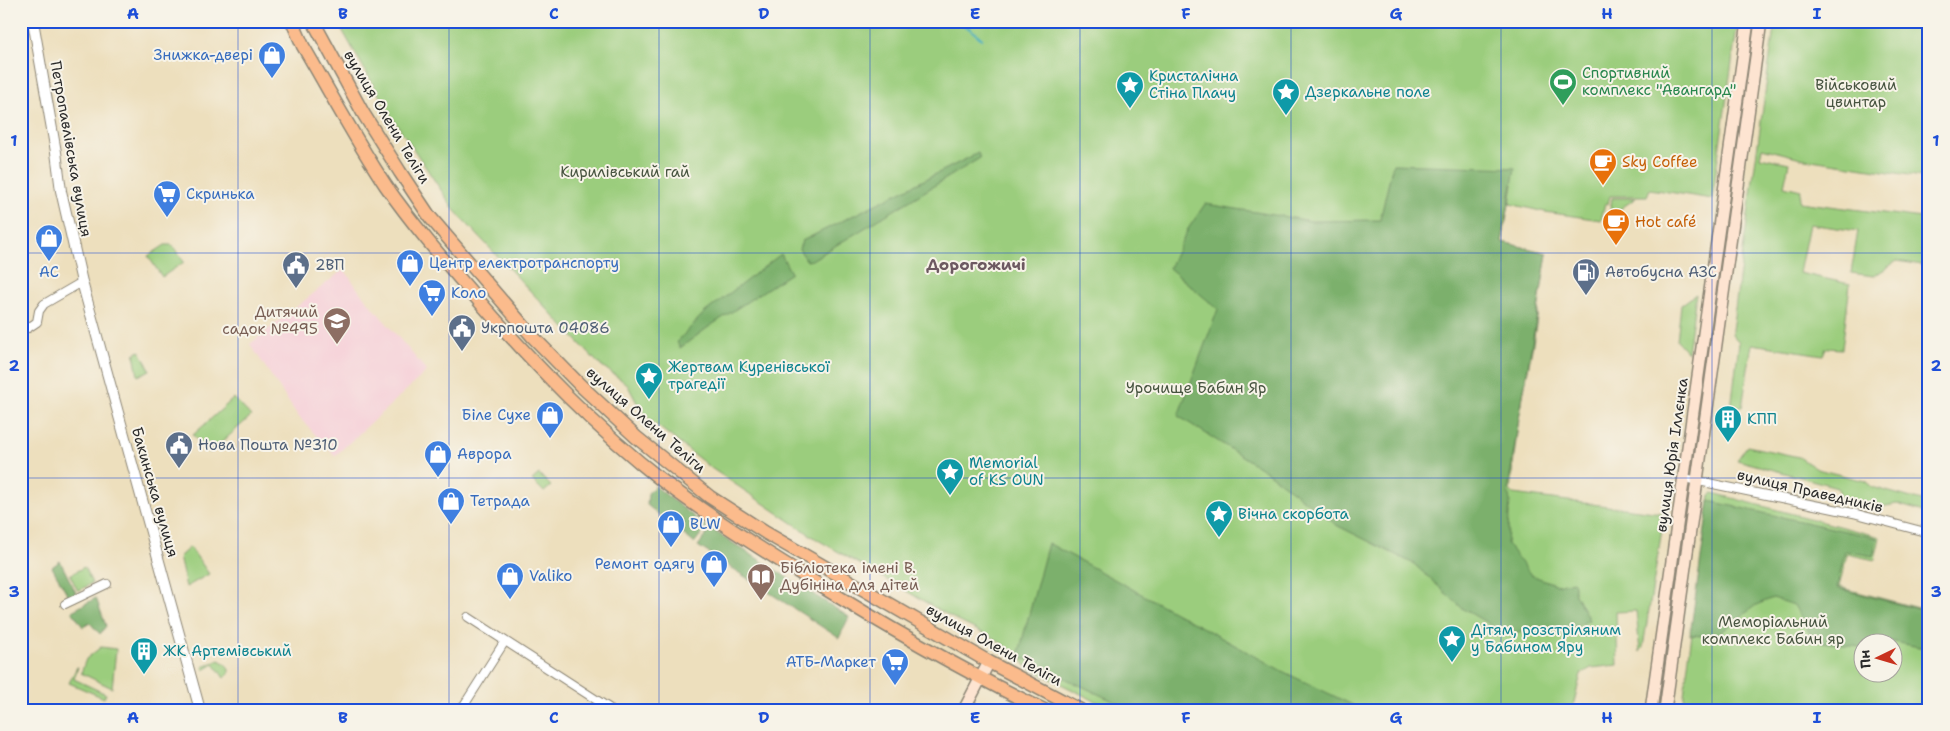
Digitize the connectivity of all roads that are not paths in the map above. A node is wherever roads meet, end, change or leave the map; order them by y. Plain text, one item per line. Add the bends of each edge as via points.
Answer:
1 (33, 21) edge
2 (292, 21) edge
3 (313, 21) edge
4 (1748, 21) edge
5 (1761, 21) edge
6 (1722, 204) junction
7 (1735, 206) junction
8 (82, 282) junction
9 (21, 328) edge
10 (1684, 478) junction
11 (1697, 480) junction
12 (1929, 533) edge
13 (107, 584) dead end
14 (65, 604) dead end
15 (468, 617) dead end
16 (505, 641) junction
17 (989, 662) junction
18 (981, 679) junction
19 (609, 708) dead end
20 (200, 710) edge
21 (461, 710) edge
22 (964, 710) edge
23 (1044, 710) edge
24 (1080, 710) edge
25 (1651, 710) edge
26 (1665, 710) edge

1 - 8 street, Петропавлівська вулиця via 61,191
2 - 18 main road via 303,46 387,186 451,269 521,349 564,392 662,480 714,520 831,593
3 - 17 main road, вулиця Олени Теліги via 364,113 430,216 533,337 580,385 636,437 710,496 774,538
4 - 6 main road, вулиця Юрія Іллєнка
5 - 7 main road, вулиця Юрія Іллєнка
6 - 7 main road
6 - 10 main road, вулиця Юрія Іллєнка
7 - 11 main road, вулиця Юрія Іллєнка
8 - 9 street via 44,304 36,322 28,328
8 - 20 street, Бакинська вулиця
10 - 11 street, вулиця Праведників
10 - 25 main road, вулиця Юрія Іллєнка
11 - 12 street, вулиця Праведників
11 - 26 main road, вулиця Юрія Іллєнка
13 - 14 street
15 - 16 street
16 - 19 street
16 - 21 street
17 - 18 main road
17 - 24 main road, вулиця Олени Теліги
18 - 22 main road
18 - 23 main road

